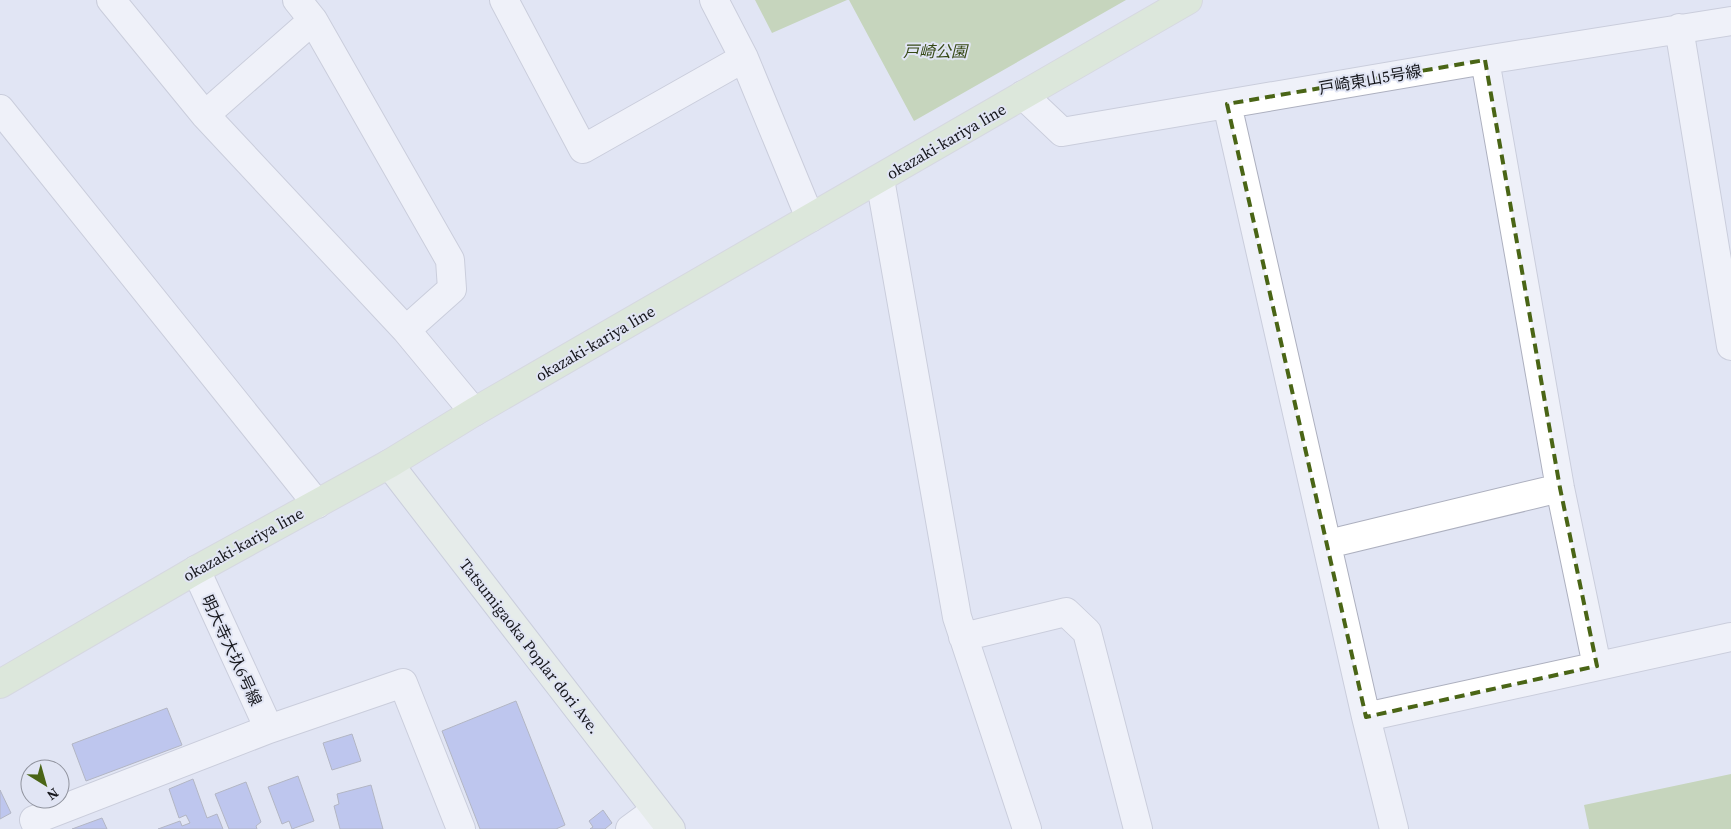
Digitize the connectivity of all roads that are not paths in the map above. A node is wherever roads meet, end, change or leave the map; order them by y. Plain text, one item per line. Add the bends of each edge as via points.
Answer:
1 (111, 0) edge
2 (504, 0) edge
3 (714, 0) edge
4 (1188, 0) edge
5 (305, 10) edge
6 (1731, 21) edge
7 (1679, 28) junction
8 (744, 58) junction
9 (1485, 60) junction
10 (1023, 95) junction
11 (1227, 104) junction
12 (0, 109) edge
13 (205, 115) junction
14 (880, 179) junction
15 (810, 218) junction
16 (406, 330) junction
17 (1731, 346) edge
18 (474, 412) junction
19 (389, 464) junction
20 (1560, 488) junction
21 (317, 504) junction
22 (1328, 544) junction
23 (196, 570) junction
24 (963, 637) junction
25 (1731, 637) edge
26 (1597, 666) junction
27 (0, 684) edge
28 (1366, 717) junction
29 (269, 729) junction
30 (663, 820) edge
31 (38, 829) edge
32 (461, 829) edge
33 (630, 829) edge
34 (1027, 829) edge
35 (1138, 829) edge
36 (1394, 829) edge

1 - 13 street
2 - 8 street via 583,149
3 - 8 street
4 - 10 main road, okazaki-kariya line
5 - 13 street
5 - 16 street via 450,260 452,289
6 - 7 street, 戸崎東山5号線
7 - 9 street, 戸崎東山5号線
7 - 17 street
8 - 15 street
9 - 11 street, 戸崎東山5号線
9 - 20 street
10 - 11 street, 戸崎東山5号線 via 1062,132
10 - 14 main road, okazaki-kariya line
11 - 22 street
12 - 21 street
13 - 16 street
14 - 15 main road, okazaki-kariya line
14 - 24 street
15 - 18 main road, okazaki-kariya line
16 - 18 street
18 - 19 main road, okazaki-kariya line
19 - 21 main road, okazaki-kariya line
19 - 30 street, Tatsumigaoka Poplar dori Ave.
20 - 22 street
20 - 26 street
21 - 23 main road, okazaki-kariya line
22 - 28 street
23 - 27 main road, okazaki-kariya line
23 - 29 street, 明大寺大圦6号線
24 - 34 street
24 - 35 street via 1066,612 1087,632
25 - 26 street
26 - 28 street
28 - 36 street
29 - 31 street via 34,820
29 - 32 street via 403,683
30 - 33 street

